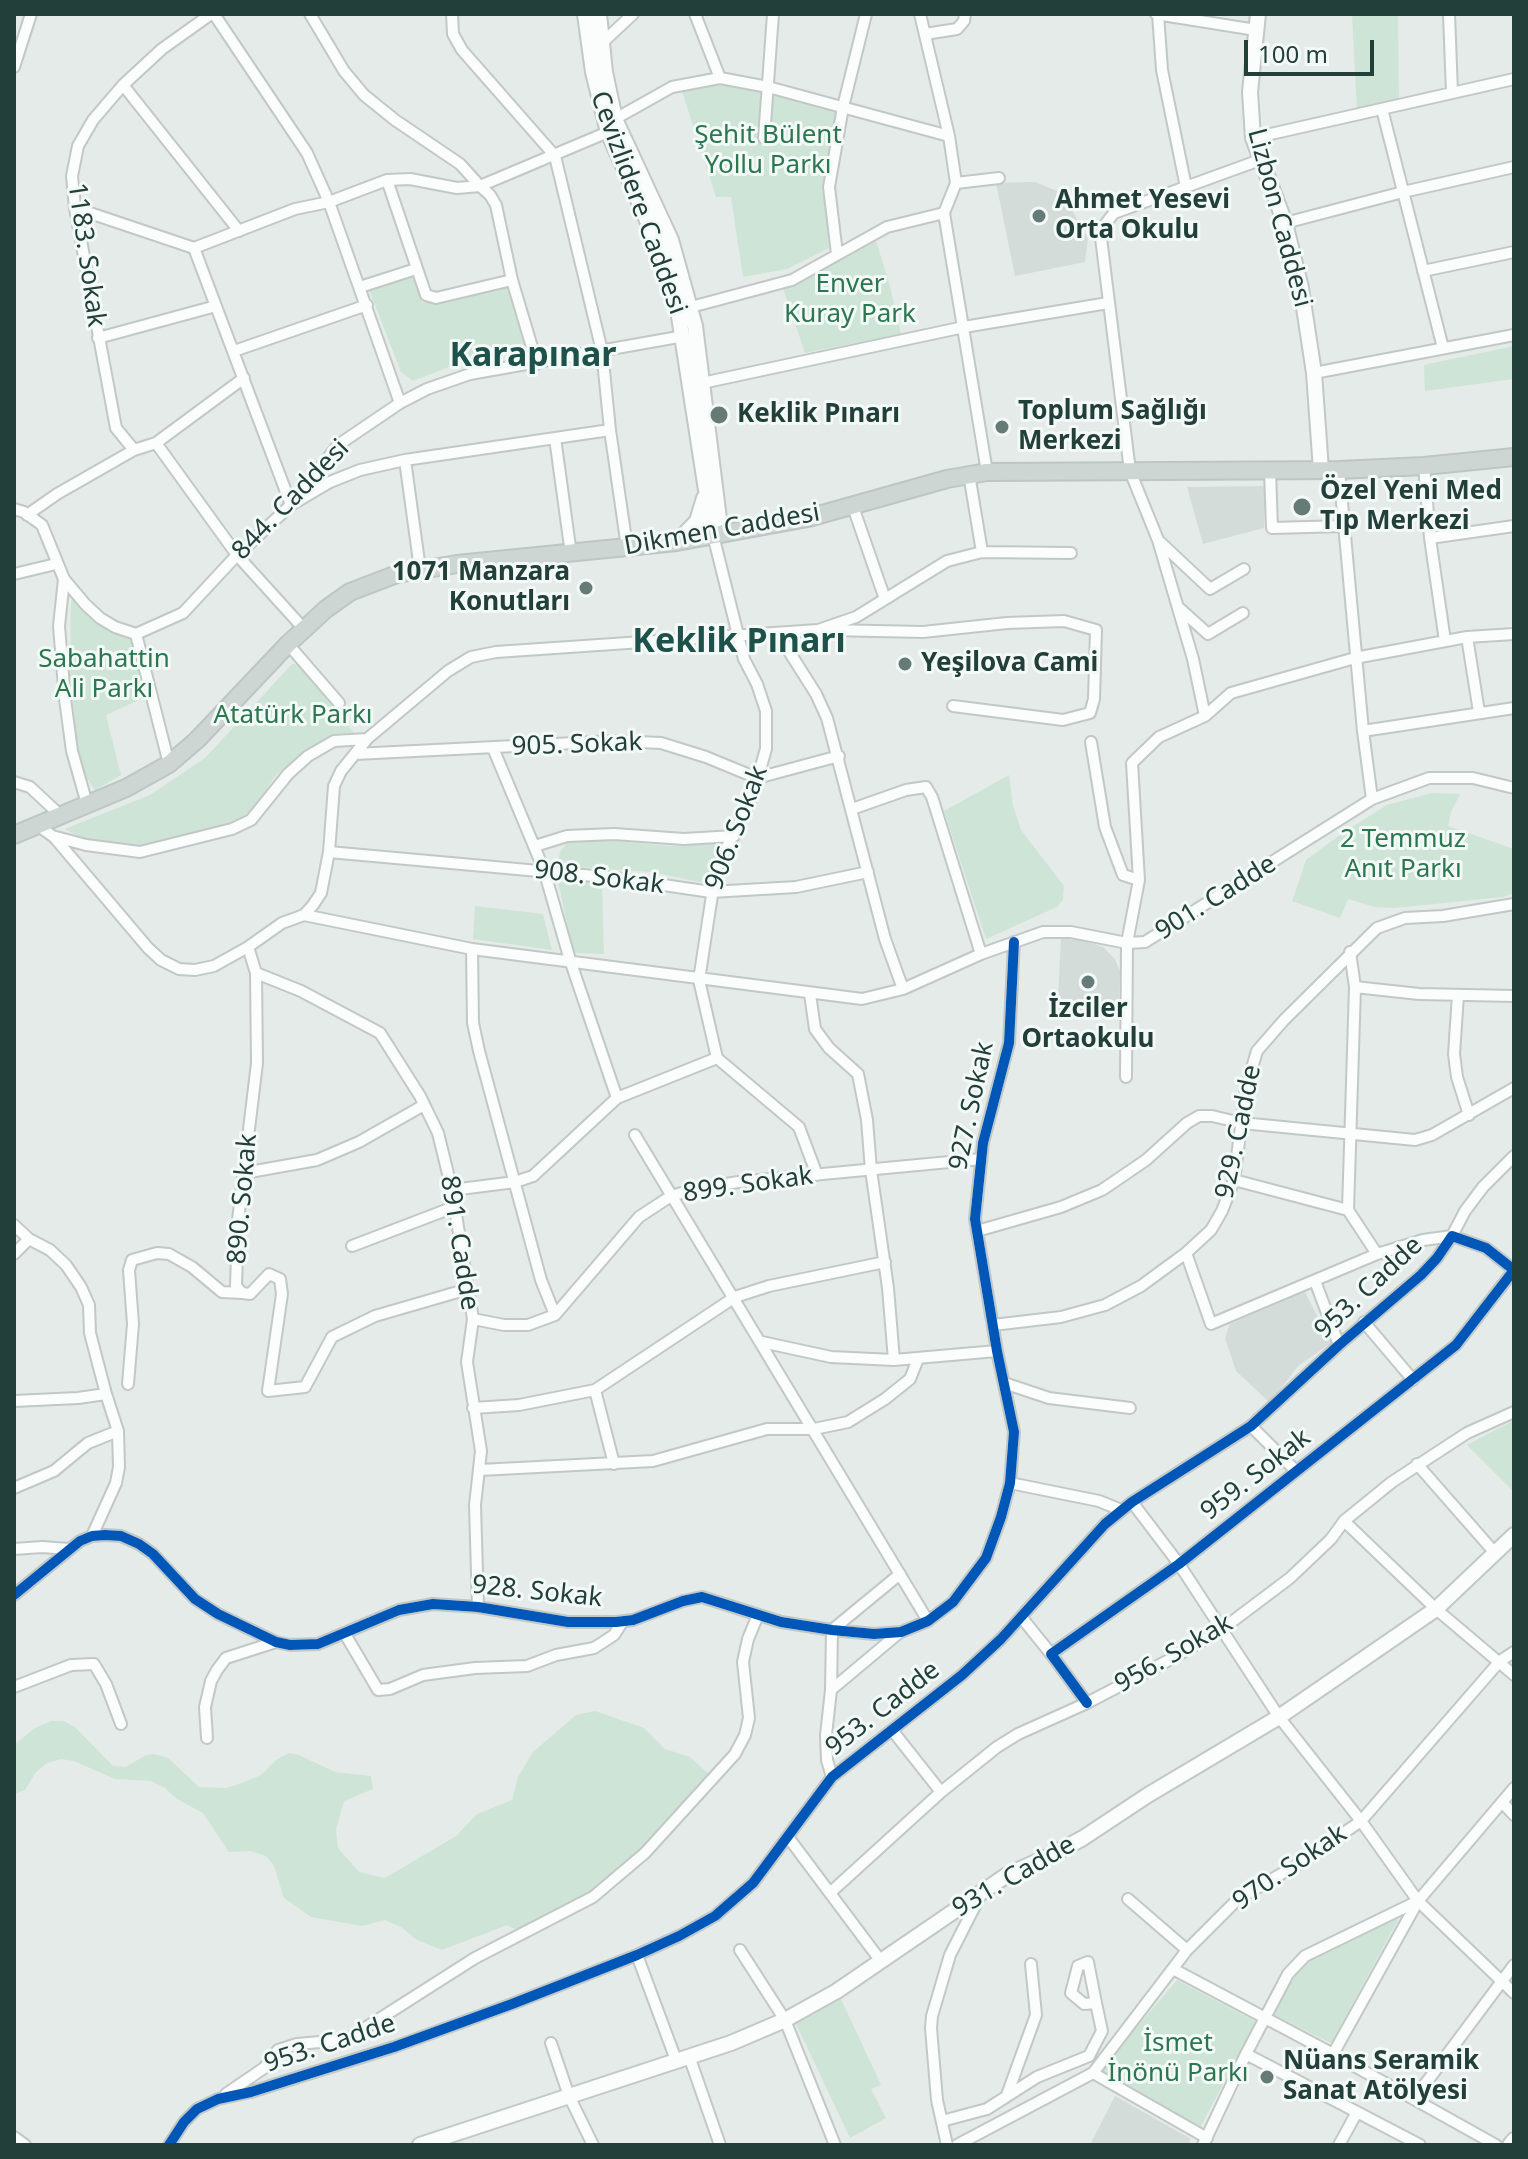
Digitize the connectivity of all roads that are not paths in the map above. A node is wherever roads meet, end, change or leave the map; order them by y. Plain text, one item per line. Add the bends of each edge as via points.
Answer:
1 (31, 14) edge
2 (213, 14) edge
3 (310, 14) edge
4 (452, 14) edge
5 (585, 14) edge
6 (599, 14) edge
7 (633, 14) edge
8 (695, 14) edge
9 (773, 14) edge
10 (866, 14) edge
11 (920, 14) edge
12 (965, 14) edge
13 (1158, 14) edge
14 (1269, 14) edge
15 (1449, 14) edge
16 (1257, 20) edge
17 (925, 34) junction
18 (602, 43) junction
19 (14, 67) edge
20 (720, 78) junction
21 (1514, 79) edge
22 (123, 85) junction
23 (768, 87) junction
24 (1452, 93) junction
25 (843, 107) junction
26 (1382, 109) junction
27 (611, 125) junction
28 (949, 136) junction
29 (764, 138) dead end
30 (1253, 138) junction
31 (555, 156) junction
32 (1260, 160) junction
33 (1514, 167) edge
34 (999, 178) dead end
35 (387, 180) junction
36 (956, 183) junction
37 (480, 186) junction
38 (1186, 187) junction
39 (1403, 192) junction
40 (329, 202) junction
41 (75, 208) junction
42 (944, 213) junction
43 (1285, 223) junction
44 (239, 231) junction
45 (194, 248) junction
46 (1514, 252) edge
47 (837, 254) junction
48 (416, 269) junction
49 (1423, 271) junction
50 (512, 280) junction
51 (360, 287) junction
52 (1108, 303) junction
53 (367, 305) junction
54 (216, 306) junction
55 (691, 307) junction
56 (964, 327) junction
57 (1514, 335) edge
58 (684, 336) junction
59 (98, 338) junction
60 (1443, 348) junction
61 (234, 351) junction
62 (602, 351) junction
63 (537, 364) junction
64 (1314, 373) junction
65 (244, 378) junction
66 (697, 384) junction
67 (400, 403) junction
68 (610, 430) junction
69 (555, 438) junction
70 (156, 443) junction
71 (134, 450) junction
72 (1514, 457) edge
73 (405, 460) junction
74 (1424, 466) junction
75 (1321, 470) junction
76 (1339, 470) junction
77 (1130, 471) junction
78 (1270, 471) junction
79 (987, 472) junction
80 (969, 474) junction
81 (705, 493) junction
82 (852, 504) junction
83 (291, 505) junction
84 (14, 509) edge
85 (27, 515) junction
86 (1344, 526) junction
87 (1514, 526) edge
88 (717, 535) junction
89 (1430, 538) junction
90 (1158, 540) junction
91 (677, 542) junction
92 (627, 547) junction
93 (982, 552) junction
94 (1071, 553) dead end
95 (571, 554) junction
96 (237, 555) junction
97 (56, 564) junction
98 (420, 569) junction
99 (1244, 569) dead end
100 (14, 574) edge
101 (64, 579) junction
102 (885, 599) junction
103 (1176, 605) junction
104 (1243, 613) dead end
105 (304, 629) junction
106 (818, 630) junction
107 (136, 634) junction
108 (737, 634) junction
109 (778, 634) junction
110 (1514, 634) edge
111 (1467, 637) junction
112 (1445, 641) junction
113 (288, 644) junction
114 (1355, 658) junction
115 (339, 703) dead end
116 (953, 706) dead end
117 (1514, 708) edge
118 (1479, 712) junction
119 (1205, 716) junction
120 (1363, 731) junction
121 (367, 739) junction
122 (1091, 742) dead end
123 (493, 748) junction
124 (355, 754) junction
125 (839, 756) junction
126 (169, 764) junction
127 (757, 778) junction
128 (14, 782) edge
129 (1514, 788) edge
130 (1372, 799) junction
131 (87, 804) junction
132 (852, 809) junction
133 (60, 815) junction
134 (37, 825) junction
135 (14, 835) edge
136 (734, 836) junction
137 (54, 837) junction
138 (535, 846) junction
139 (329, 852) junction
140 (544, 870) junction
141 (868, 872) junction
142 (1139, 880) junction
143 (711, 892) junction
144 (1514, 904) edge
145 (304, 915) junction
146 (1014, 942) junction
147 (1127, 943) junction
148 (248, 947) junction
149 (472, 949) junction
150 (1350, 952) junction
151 (981, 954) junction
152 (570, 960) junction
153 (256, 973) junction
154 (699, 980) junction
155 (1355, 987) junction
156 (903, 989) junction
157 (810, 994) junction
158 (1458, 995) junction
159 (1514, 996) edge
160 (717, 1058) junction
161 (1126, 1077) dead end
162 (1514, 1088) edge
163 (617, 1098) junction
164 (424, 1105) junction
165 (1469, 1115) junction
166 (1242, 1123) junction
167 (635, 1135) dead end
168 (1351, 1135) junction
169 (1514, 1156) edge
170 (981, 1159) junction
171 (871, 1170) junction
172 (244, 1173) junction
173 (817, 1175) junction
174 (1234, 1180) junction
175 (515, 1182) junction
176 (452, 1190) junction
177 (671, 1196) junction
178 (454, 1207) junction
179 (1348, 1210) junction
180 (14, 1225) edge
181 (977, 1231) junction
182 (1452, 1236) junction
183 (29, 1239) junction
184 (352, 1246) dead end
185 (1186, 1253) junction
186 (14, 1254) edge
187 (1377, 1254) junction
188 (885, 1262) junction
189 (1514, 1270) edge
190 (1315, 1281) junction
191 (468, 1289) junction
192 (242, 1293) junction
193 (735, 1297) junction
194 (555, 1315) junction
195 (473, 1319) junction
196 (1364, 1322) junction
197 (993, 1325) junction
198 (762, 1342) junction
199 (1339, 1345) junction
200 (997, 1351) junction
201 (918, 1359) junction
202 (894, 1360) junction
203 (1413, 1380) junction
204 (1004, 1383) junction
205 (128, 1384) dead end
206 (595, 1390) junction
207 (106, 1394) junction
208 (14, 1401) edge
209 (473, 1408) junction
210 (1130, 1408) dead end
211 (1514, 1412) edge
212 (1251, 1426) junction
213 (814, 1429) junction
214 (118, 1431) junction
215 (614, 1464) junction
216 (1417, 1464) junction
217 (480, 1470) junction
218 (1296, 1471) junction
219 (1010, 1483) junction
220 (14, 1488) edge
221 (1132, 1502) junction
222 (1121, 1510) junction
223 (1344, 1521) junction
224 (1514, 1535) edge
225 (92, 1536) junction
226 (14, 1549) edge
227 (69, 1549) junction
228 (1495, 1553) junction
229 (1179, 1564) junction
230 (900, 1574) junction
231 (14, 1595) edge
232 (478, 1607) junction
233 (1436, 1609) junction
234 (758, 1615) junction
235 (1022, 1618) junction
236 (623, 1621) junction
237 (928, 1621) junction
238 (832, 1630) junction
239 (1221, 1630) junction
240 (901, 1632) junction
241 (345, 1634) junction
242 (276, 1642) junction
243 (1514, 1652) edge
244 (1051, 1654) junction
245 (1500, 1661) junction
246 (1514, 1675) edge
247 (14, 1687) edge
248 (831, 1690) junction
249 (1087, 1703) junction
250 (1279, 1717) junction
251 (121, 1724) dead end
252 (892, 1730) junction
253 (207, 1738) dead end
254 (832, 1777) junction
255 (1514, 1788) edge
256 (941, 1792) junction
257 (1502, 1802) junction
258 (1514, 1815) edge
259 (1361, 1821) junction
260 (788, 1837) junction
261 (982, 1891) junction
262 (831, 1892) junction
263 (1128, 1899) dead end
264 (1418, 1901) junction
265 (740, 1950) dead end
266 (1187, 1950) junction
267 (637, 1955) junction
268 (880, 1960) junction
269 (1031, 1964) dead end
270 (1514, 1965) edge
271 (1173, 1969) junction
272 (1502, 1981) junction
273 (1514, 1993) edge
274 (1096, 2003) dead end
275 (1264, 2018) junction
276 (785, 2020) junction
277 (551, 2043) dead end
278 (1246, 2054) junction
279 (1333, 2054) junction
280 (682, 2058) junction
281 (1093, 2073) junction
282 (1007, 2095) junction
283 (569, 2096) junction
284 (218, 2099) junction
285 (1414, 2099) junction
286 (1357, 2112) junction
287 (942, 2121) junction
288 (14, 2137) edge
289 (1514, 2140) edge
290 (1205, 2141) edge
291 (25, 2145) edge
292 (169, 2145) edge
293 (420, 2145) edge
294 (593, 2145) edge
295 (720, 2145) edge
296 (835, 2145) edge
297 (947, 2145) edge
298 (957, 2145) edge
299 (1339, 2145) edge
300 (1420, 2145) edge
301 (1496, 2145) edge
302 (1510, 2145) edge

1 - 19 street
2 - 22 street, 1183. Sokak via 162,49
2 - 40 street via 307,153
3 - 37 street via 364,95 460,164
4 - 31 street via 453,34 462,50
5 - 27 main road, Cevizlidere Caddesi via 593,72
6 - 18 main road, Cevizlidere Caddesi
7 - 18 street
8 - 20 street
9 - 23 street
10 - 25 street
11 - 17 street
12 - 17 street via 957,29
13 - 16 street
13 - 38 street via 1162,70
14 - 16 street
15 - 24 street
16 - 30 main road, Lizbon Caddesi via 1250,92
17 - 28 street
18 - 27 main road, Cevizlidere Caddesi
20 - 23 street
20 - 27 street via 672,87
21 - 24 street
22 - 41 street, 1183. Sokak via 78,146 72,176
22 - 44 street
23 - 25 street
23 - 29 street
24 - 26 street
25 - 28 street
25 - 47 street via 829,187
26 - 30 street
26 - 39 street
27 - 31 street
27 - 55 main road, Cevizlidere Caddesi via 671,240
27 - 58 main road, Cevizlidere Caddesi via 665,261
28 - 36 street
30 - 32 main road, Lizbon Caddesi
31 - 37 street
31 - 62 street
32 - 38 street
32 - 43 main road, Lizbon Caddesi
33 - 39 street
34 - 36 street
35 - 37 street
35 - 40 street
35 - 48 street
36 - 42 street
37 - 50 street via 496,205
38 - 52 street via 1107,219 1101,238
39 - 43 street
39 - 49 street
40 - 44 street
40 - 51 street
41 - 45 street
41 - 59 street, 1183. Sokak
42 - 47 street via 887,227
42 - 56 street
43 - 64 main road, Lizbon Caddesi
44 - 45 street
45 - 54 street
46 - 49 street
47 - 55 street via 792,280
48 - 50 street via 423,293 432,298
48 - 51 street
49 - 60 street
50 - 63 street
51 - 53 street
52 - 56 street
52 - 77 street
53 - 61 street
53 - 67 street
54 - 59 street
54 - 61 street
55 - 66 main road, Cevizlidere Caddesi
56 - 66 street
56 - 79 street
57 - 60 street
58 - 62 street, 844. Caddesi
58 - 66 main road, Cevizlidere Caddesi
59 - 71 street, 1183. Sokak via 116,428
60 - 64 street
61 - 65 street
62 - 63 street, 844. Caddesi
62 - 68 street
63 - 67 street, 844. Caddesi via 470,374
64 - 75 main road, Lizbon Caddesi
65 - 70 street
65 - 83 street
66 - 81 main road, Cevizlidere Caddesi
66 - 88 main road, Cevizlidere Caddesi
67 - 83 street, 844. Caddesi via 338,445
68 - 69 street
68 - 92 street
69 - 73 street
69 - 95 street
70 - 71 street
70 - 96 street
71 - 85 street
72 - 74 main road, Dikmen Caddesi
73 - 83 street via 360,470
73 - 98 street
74 - 76 main road, Dikmen Caddesi
74 - 89 street
75 - 76 main road, Dikmen Caddesi
75 - 78 main road, Dikmen Caddesi
76 - 86 street
77 - 78 main road, Dikmen Caddesi
77 - 79 main road, Dikmen Caddesi
77 - 90 street
78 - 86 street via 1272,528
79 - 80 main road, Dikmen Caddesi
80 - 82 main road, Dikmen Caddesi
80 - 93 street
81 - 88 main road, Cevizlidere Caddesi
81 - 91 main road via 697,521
82 - 88 main road, Dikmen Caddesi
82 - 102 street
83 - 96 street, 844. Caddesi
84 - 85 street
85 - 97 street via 42,525
86 - 114 street
87 - 89 street
88 - 91 main road, Dikmen Caddesi
88 - 108 street, 906. Sokak
89 - 112 street
90 - 99 street via 1210,589
90 - 103 street
91 - 92 main road, Dikmen Caddesi
92 - 95 main road, Dikmen Caddesi
93 - 94 street
93 - 102 street via 947,561
95 - 98 main road, Dikmen Caddesi
96 - 105 street
96 - 107 street, 844. Caddesi via 183,613
97 - 100 street
97 - 101 street
98 - 105 main road, Dikmen Caddesi via 350,592
101 - 107 street via 100,618
101 - 131 street via 59,626 65,699
102 - 106 street via 856,617
103 - 104 street via 1208,634
103 - 119 street
105 - 113 main road, Dikmen Caddesi
106 - 109 street
106 - 116 street via 923,632 1064,621 1096,630 1090,713 1063,720
107 - 126 street
108 - 109 street
108 - 121 street via 482,654 448,671
108 - 127 street, 906. Sokak via 766,711 766,749
109 - 125 street via 816,694
110 - 111 street
111 - 112 street
111 - 118 street
112 - 114 street
113 - 115 street
113 - 126 main road, Dikmen Caddesi
114 - 119 street via 1231,693
114 - 120 street
117 - 118 street
118 - 120 street
119 - 142 street via 1159,737 1132,763
120 - 130 street
121 - 124 street
121 - 137 street via 334,741 308,756 251,820 232,829 140,852
122 - 142 street via 1105,827 1123,875
123 - 124 street, 905. Sokak
123 - 127 street, 905. Sokak via 661,743
123 - 138 street
124 - 139 street via 334,786
125 - 127 street
125 - 132 street
126 - 131 main road, Dikmen Caddesi
127 - 136 street, 906. Sokak
128 - 133 street via 30,787
129 - 130 street, 901. Cadde via 1473,778 1429,778
130 - 147 street, 901. Cadde via 1164,932 1145,942
131 - 133 main road, Dikmen Caddesi
132 - 141 street
132 - 151 street via 926,787
133 - 134 main road, Dikmen Caddesi
134 - 135 main road, Dikmen Caddesi
134 - 137 street
136 - 138 street via 567,836
136 - 143 street, 906. Sokak via 716,869
137 - 148 street via 161,960 195,970
138 - 140 street
139 - 140 street, 908. Sokak
139 - 145 street via 321,893
140 - 143 street, 908. Sokak
140 - 152 street
141 - 143 street, 908. Sokak via 796,887
141 - 156 street
142 - 147 street
143 - 154 street, 906. Sokak
144 - 150 street, 929. Cadde via 1390,921
145 - 148 street
145 - 149 street, 901. Cadde
146 - 147 street, 901. Cadde via 1043,932 1071,932
146 - 151 street, 901. Cadde
146 - 170 street, 927. Sokak via 1009,1043
147 - 161 street
148 - 153 street, 890. Sokak
149 - 152 street, 901. Cadde
149 - 175 street via 473,1023
150 - 155 street
150 - 166 street, 929. Cadde via 1257,1051
151 - 156 street, 901. Cadde
152 - 154 street, 901. Cadde
152 - 163 street
153 - 164 street, 891. Cadde via 380,1033
153 - 172 street, 890. Sokak via 257,1063
154 - 157 street, 901. Cadde
154 - 160 street, 906. Sokak
155 - 158 street
155 - 168 street
156 - 157 street, 901. Cadde via 862,999
157 - 171 street via 815,1029 858,1074
158 - 159 street
158 - 165 street via 1454,1054
160 - 163 street
160 - 173 street via 799,1127
162 - 165 street
163 - 175 street via 533,1176
164 - 172 street via 317,1160
164 - 176 street, 891. Cadde via 438,1133
165 - 168 street via 1415,1140
166 - 168 street
166 - 174 street, 929. Cadde
166 - 181 street via 1199,1116 1102,1190
167 - 177 street
168 - 179 street
169 - 182 street via 1483,1187
170 - 171 street, 899. Sokak
170 - 181 street, 927. Sokak
171 - 173 street, 899. Sokak
171 - 188 street
172 - 192 street, 890. Sokak via 236,1286
173 - 177 street, 899. Sokak via 738,1182
174 - 179 street
174 - 185 street, 929. Cadde via 1211,1230
175 - 176 street
175 - 194 street
176 - 178 street, 891. Cadde
177 - 193 street
177 - 194 street, 899. Sokak via 639,1217
178 - 184 street
178 - 191 street, 891. Cadde
179 - 187 street
180 - 183 street
181 - 197 street, 927. Sokak
182 - 187 street
182 - 189 street, 953. Cadde via 1486,1248
182 - 196 street, 953. Cadde via 1421,1275
183 - 186 street
183 - 207 street via 50,1250 81,1287
185 - 190 street via 1211,1324
185 - 197 street, 929. Cadde via 1105,1305 1061,1317
187 - 190 street
188 - 193 street
188 - 202 street
189 - 203 street, 959. Sokak via 1468,1332
190 - 199 street, 953. Cadde
191 - 192 street, 890. Sokak via 375,1316 332,1337 305,1387 268,1391 280,1279 269,1274 250,1294
191 - 195 street, 891. Cadde
192 - 205 street via 222,1292 169,1254 132,1260
193 - 198 street
193 - 206 street
194 - 195 street via 528,1325
195 - 209 street, 891. Cadde via 467,1362
196 - 199 street, 953. Cadde
196 - 203 street
197 - 200 street, 928. Sokak
198 - 202 street via 831,1357
198 - 213 street
199 - 212 street, 953. Cadde
200 - 201 street
200 - 204 street, 928. Sokak
201 - 202 street
201 - 213 street via 910,1379 885,1399 848,1422
203 - 218 street, 959. Sokak
204 - 210 street via 1049,1398
204 - 219 street, 928. Sokak via 1014,1432
206 - 209 street
206 - 215 street
207 - 208 street
207 - 214 street
209 - 217 street, 891. Cadde
211 - 216 street, 956. Sokak
212 - 218 street
212 - 221 street, 953. Cadde
213 - 215 street via 767,1429 653,1461
213 - 230 street
214 - 220 street via 88,1443 54,1471
214 - 225 street via 118,1475
215 - 217 street
216 - 223 street, 956. Sokak
216 - 228 street
217 - 232 street, 891. Cadde via 475,1505
218 - 229 street, 959. Sokak
219 - 222 street
219 - 237 street, 928. Sokak via 986,1558 953,1602
221 - 222 street, 953. Cadde
221 - 229 street
222 - 235 street, 953. Cadde
223 - 233 street
223 - 239 street, 956. Sokak via 1290,1578
224 - 228 main road, 931. Cadde
225 - 227 street
225 - 242 street, 928. Sokak via 121,1536 139,1544 195,1599
226 - 227 street
227 - 231 street
228 - 233 main road, 931. Cadde
229 - 239 street
229 - 244 street, 959. Sokak
230 - 237 street
230 - 238 street
232 - 236 street, 928. Sokak via 568,1622
232 - 241 street, 928. Sokak via 419,1605
233 - 245 street
233 - 250 main road, 931. Cadde
234 - 236 street, 928. Sokak via 702,1597
234 - 238 street, 928. Sokak
234 - 284 street via 743,1662 749,1718 745,1735 735,1754 645,1853 593,1897 475,1958 351,2037 278,2050 264,2068
235 - 244 street
235 - 252 street, 953. Cadde via 962,1675
236 - 241 street via 614,1635 594,1648 527,1666 423,1675 378,1690
237 - 240 street, 928. Sokak
238 - 240 street, 928. Sokak
238 - 248 street
239 - 249 street, 956. Sokak
239 - 250 street
240 - 248 street
241 - 242 street, 928. Sokak via 318,1644
242 - 253 street via 226,1658 217,1670 205,1707
243 - 245 street, 970. Sokak
244 - 249 street
245 - 246 street
245 - 259 street, 970. Sokak
247 - 251 street via 71,1665 94,1664
248 - 254 street via 826,1735
249 - 256 street, 956. Sokak via 1018,1734
250 - 259 street
250 - 261 main road, 931. Cadde via 1083,1838
252 - 254 street, 953. Cadde
252 - 256 street
254 - 260 street, 953. Cadde
255 - 257 street
256 - 262 street, 956. Sokak
257 - 258 street
257 - 264 street
259 - 264 street
259 - 266 street, 970. Sokak via 1238,1899
260 - 262 street
260 - 267 street, 953. Cadde via 734,1902
261 - 268 main road, 931. Cadde
261 - 287 street via 950,1955 932,2016
262 - 268 street
263 - 266 street
264 - 272 street
264 - 275 street via 1305,1956 1288,1974
264 - 279 street
265 - 276 street
266 - 271 street, 970. Sokak
267 - 280 street
267 - 284 street, 953. Cadde via 394,2047
268 - 276 main road, 931. Cadde
269 - 282 street via 1036,2015
270 - 272 street
271 - 275 street
271 - 281 street, 970. Sokak
272 - 273 street
272 - 285 street
274 - 282 street via 1102,2031 1089,2056
275 - 278 street
275 - 279 street
276 - 280 main road, 931. Cadde
276 - 296 street
277 - 283 street
278 - 286 street
278 - 290 street
279 - 285 street
280 - 283 main road, 931. Cadde
280 - 295 street
281 - 290 street
281 - 298 street, 970. Sokak
282 - 287 street via 987,2109
283 - 293 main road, 931. Cadde
283 - 294 street
284 - 292 street, 953. Cadde via 197,2109
285 - 301 street
286 - 299 street
286 - 300 street
287 - 297 street
288 - 291 street
289 - 302 main road

